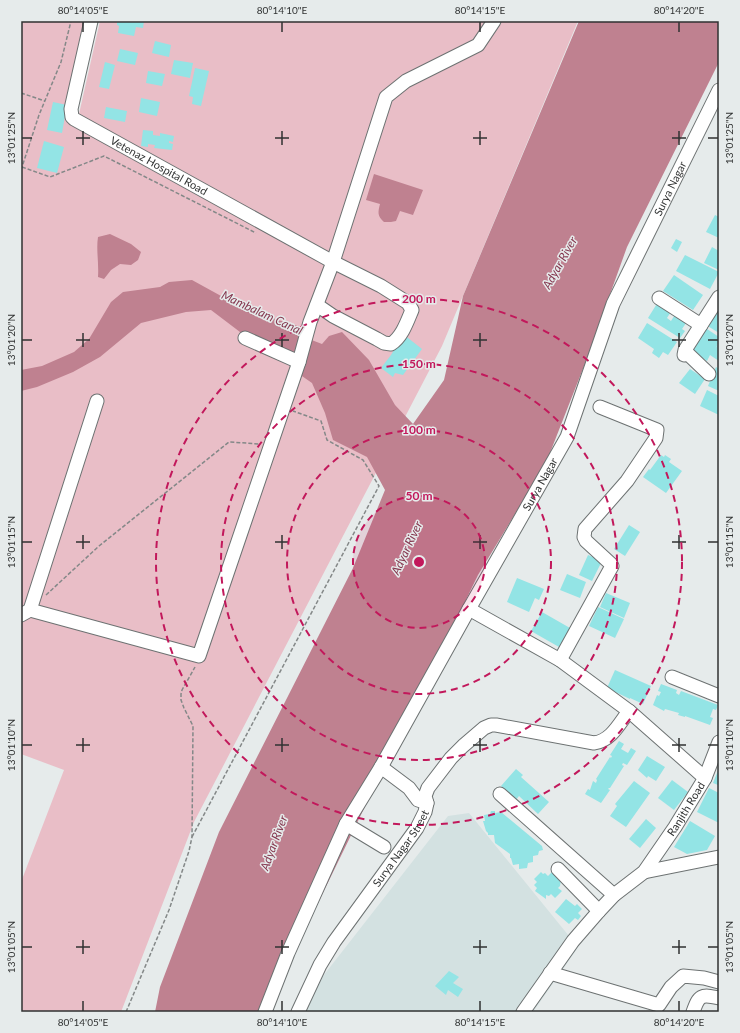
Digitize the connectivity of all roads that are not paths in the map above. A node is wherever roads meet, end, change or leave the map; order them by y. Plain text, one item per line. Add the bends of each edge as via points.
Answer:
1 (91, 21) edge
2 (494, 21) edge
3 (719, 90) edge
4 (334, 262) junction
5 (719, 297) edge
6 (659, 298) dead end
7 (317, 305) junction
8 (701, 325) junction
9 (245, 338) dead end
10 (299, 362) junction
11 (709, 374) dead end
12 (97, 401) dead end
13 (600, 407) dead end
14 (469, 609) junction
15 (26, 612) edge
16 (560, 660) junction
17 (672, 677) dead end
18 (719, 696) edge
19 (629, 711) junction
20 (719, 742) edge
21 (382, 767) junction
22 (705, 778) junction
23 (500, 794) dead end
24 (427, 803) junction
25 (346, 824) junction
26 (384, 847) dead end
27 (719, 857) edge
28 (558, 869) dead end
29 (644, 872) junction
30 (614, 895) junction
31 (599, 911) junction
32 (550, 973) junction
33 (719, 982) edge
34 (719, 998) edge
35 (265, 1012) edge
36 (298, 1012) edge
37 (523, 1012) edge
38 (693, 1012) edge

1 - 4 street, Vetenaz Hospital Road via 70,109 74,120
2 - 4 street via 478,45 406,81 386,97
3 - 14 street, Surya Nagar via 613,304 567,437
4 - 7 street
4 - 7 street, Vetenaz Hospital Road via 382,286 408,303 412,310 403,330 391,344 384,343
5 - 8 street
6 - 8 street
7 - 10 street
8 - 11 street via 684,355 687,353
9 - 10 street
10 - 15 street via 199,656
12 - 15 street
13 - 16 street via 657,430 656,438 626,481 585,529 586,541 612,566
14 - 16 street
14 - 21 street, Surya Nagar
16 - 19 street
17 - 18 street
19 - 22 street
19 - 24 street, Surya Nagar Street via 608,738 594,743 496,725 484,728 451,758 428,788 425,796
20 - 22 street, Ranjith Road
21 - 24 street via 409,788 418,800
21 - 25 street, Surya Nagar
22 - 29 street, Ranjith Road
23 - 30 street
24 - 36 street, Surya Nagar Street via 426,812 417,828 323,959
25 - 26 street
25 - 35 street, Surya Nagar via 288,953
27 - 29 street, Ranjith Road
28 - 31 street
29 - 30 street, Ranjith Road
30 - 31 street, Ranjith Road
31 - 32 street, Ranjith Road
32 - 33 street via 658,1005 683,976
32 - 37 street, Ranjith Road
34 - 38 street via 702,996

